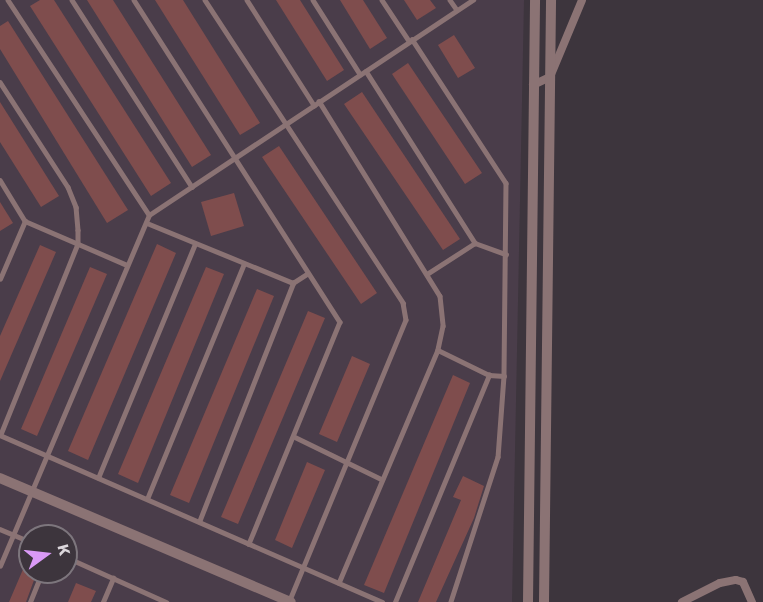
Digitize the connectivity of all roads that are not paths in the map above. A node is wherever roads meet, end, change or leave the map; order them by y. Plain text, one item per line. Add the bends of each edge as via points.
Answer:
1 (8, 0) edge
2 (72, 0) edge
3 (134, 0) edge
4 (205, 0) edge
5 (246, 0) edge
6 (313, 0) edge
7 (382, 0) edge
8 (450, 0) edge
9 (473, 0) edge
10 (535, 0) edge
11 (550, 0) edge
12 (582, 0) edge
13 (457, 10) junction
14 (410, 40) junction
15 (366, 70) junction
16 (360, 74) junction
17 (550, 77) junction
18 (0, 82) edge
19 (533, 85) junction
20 (319, 101) junction
21 (314, 105) junction
22 (286, 123) junction
23 (233, 158) junction
24 (0, 180) edge
25 (192, 187) junction
26 (149, 215) junction
27 (25, 221) junction
28 (147, 223) junction
29 (475, 243) junction
30 (78, 244) junction
31 (195, 244) junction
32 (506, 254) junction
33 (127, 265) junction
34 (243, 266) junction
35 (307, 273) junction
36 (427, 274) junction
37 (0, 278) edge
38 (293, 283) junction
39 (438, 350) junction
40 (489, 375) junction
41 (504, 376) junction
42 (0, 435) edge
43 (295, 437) junction
44 (46, 455) junction
45 (348, 463) junction
46 (0, 478) edge
47 (98, 478) junction
48 (381, 479) junction
49 (30, 491) junction
50 (147, 499) junction
51 (199, 522) junction
52 (0, 529) edge
53 (13, 534) junction
54 (18, 536) edge
55 (249, 544) junction
56 (78, 562) edge
57 (0, 566) edge
58 (304, 568) junction
59 (113, 578) junction
60 (339, 583) junction
61 (37, 584) edge
62 (163, 601) edge
63 (30, 602) edge
64 (103, 602) edge
65 (290, 602) edge
66 (382, 602) edge
67 (395, 602) edge
68 (451, 602) edge
69 (528, 602) edge
70 (544, 602) edge
71 (682, 602) edge
72 (752, 602) edge

1 - 26 lane
2 - 25 lane
3 - 23 lane
4 - 22 lane
5 - 21 lane
6 - 16 lane
7 - 14 lane
8 - 13 lane
9 - 13 lane
10 - 19 street
11 - 17 street
12 - 17 street
13 - 14 lane
14 - 15 lane
14 - 32 lane via 506,183
15 - 16 lane
15 - 29 lane
16 - 20 lane
17 - 19 street
17 - 70 street
18 - 30 lane via 68,187 76,207
19 - 69 street
20 - 21 lane
20 - 36 lane
21 - 22 lane
22 - 23 lane
22 - 45 lane via 403,303 406,320 401,336
23 - 25 lane
23 - 35 lane
24 - 27 lane
25 - 26 lane
26 - 28 lane
27 - 30 lane
27 - 37 lane
28 - 31 lane
28 - 33 lane
29 - 32 lane
29 - 36 lane
30 - 33 lane
30 - 42 lane
31 - 34 lane
31 - 47 lane
32 - 41 lane
33 - 44 lane
34 - 38 lane
34 - 50 lane
35 - 38 lane
35 - 43 lane via 340,322
36 - 39 lane via 440,296 443,326
38 - 51 lane
39 - 40 lane
39 - 48 lane
40 - 41 lane
40 - 67 lane
41 - 68 lane via 498,457
42 - 44 lane
43 - 45 lane
43 - 55 lane
44 - 47 lane
44 - 49 lane
45 - 48 lane
45 - 58 lane
46 - 49 street
47 - 50 lane
48 - 60 lane
49 - 53 lane
49 - 65 street
50 - 51 lane
51 - 55 lane
52 - 53 lane
53 - 54 lane
53 - 57 lane
55 - 58 lane
56 - 59 lane
58 - 60 lane
58 - 65 lane
59 - 62 lane
59 - 64 lane
60 - 66 lane
61 - 63 lane
71 - 72 street via 720,583 736,580 743,582

